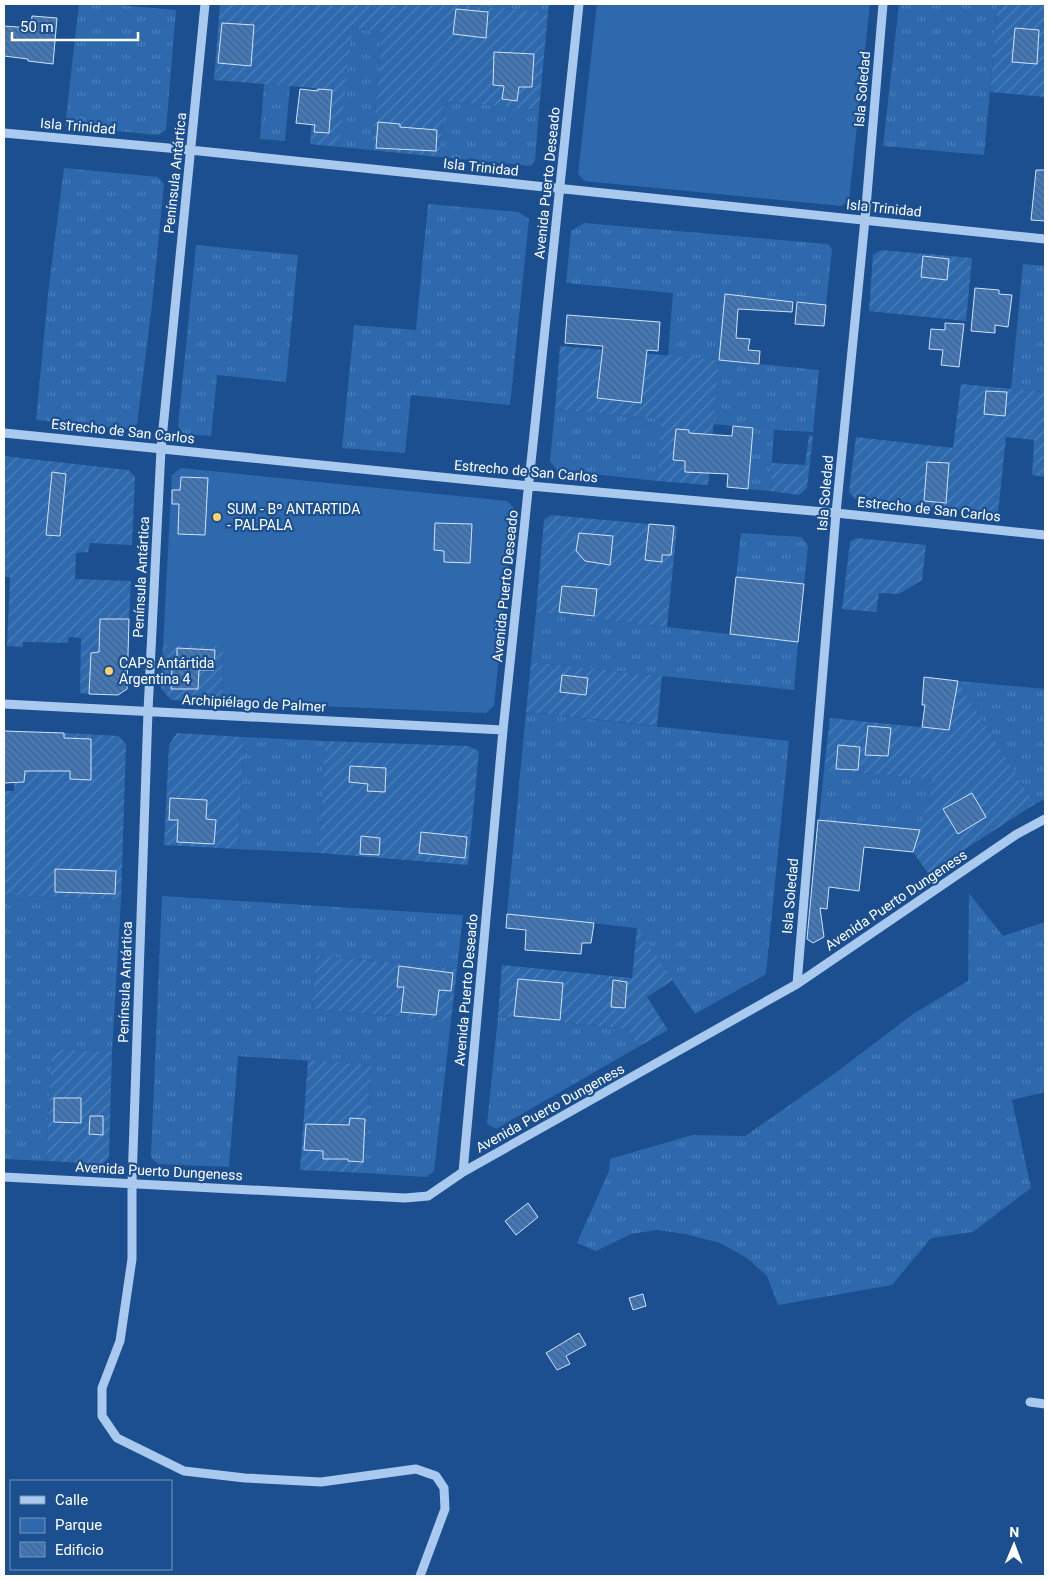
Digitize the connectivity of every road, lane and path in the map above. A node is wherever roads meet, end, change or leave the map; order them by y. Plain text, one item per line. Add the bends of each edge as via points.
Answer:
1 (205, 4) edge
2 (579, 4) edge
3 (883, 4) edge
4 (4, 133) edge
5 (190, 150) junction
6 (560, 190) junction
7 (865, 219) junction
8 (1045, 239) edge
9 (4, 433) edge
10 (161, 449) junction
11 (530, 486) junction
12 (836, 512) junction
13 (1045, 535) edge
14 (4, 704) edge
15 (148, 711) junction
16 (503, 730) junction
17 (1045, 819) edge
18 (797, 984) junction
19 (463, 1172) junction
20 (4, 1177) edge
21 (132, 1183) junction
22 (1030, 1402) dead end
23 (1045, 1404) edge
24 (420, 1576) edge

1 - 5 street, Península Antártica
2 - 6 street, Avenida Puerto Deseado
3 - 7 street, Isla Soledad
4 - 5 street, Isla Trinidad
5 - 6 street, Isla Trinidad
5 - 10 street, Península Antártica
6 - 7 street, Isla Trinidad
6 - 11 street, Avenida Puerto Deseado
7 - 8 street, Isla Trinidad
7 - 12 street, Isla Soledad
9 - 10 street, Estrecho de San Carlos
10 - 11 street, Estrecho de San Carlos
10 - 15 street, Península Antártica
11 - 12 street, Estrecho de San Carlos
11 - 16 street, Avenida Puerto Deseado
12 - 13 street, Estrecho de San Carlos
12 - 18 street, Isla Soledad
14 - 15 street, Archipiélago de Palmer
15 - 16 street, Archipiélago de Palmer
15 - 21 street, Península Antártica
16 - 19 street, Avenida Puerto Deseado
17 - 18 street, Avenida Puerto Dungeness
18 - 19 street, Avenida Puerto Dungeness
19 - 21 street, Avenida Puerto Dungeness via 428,1196 405,1198
20 - 21 street, Avenida Puerto Dungeness
21 - 24 street, Península Antártica via 132,1260 120,1341 102,1388 102,1416 117,1438 184,1471 321,1482 416,1469 436,1476 444,1488 445,1510
22 - 23 street

